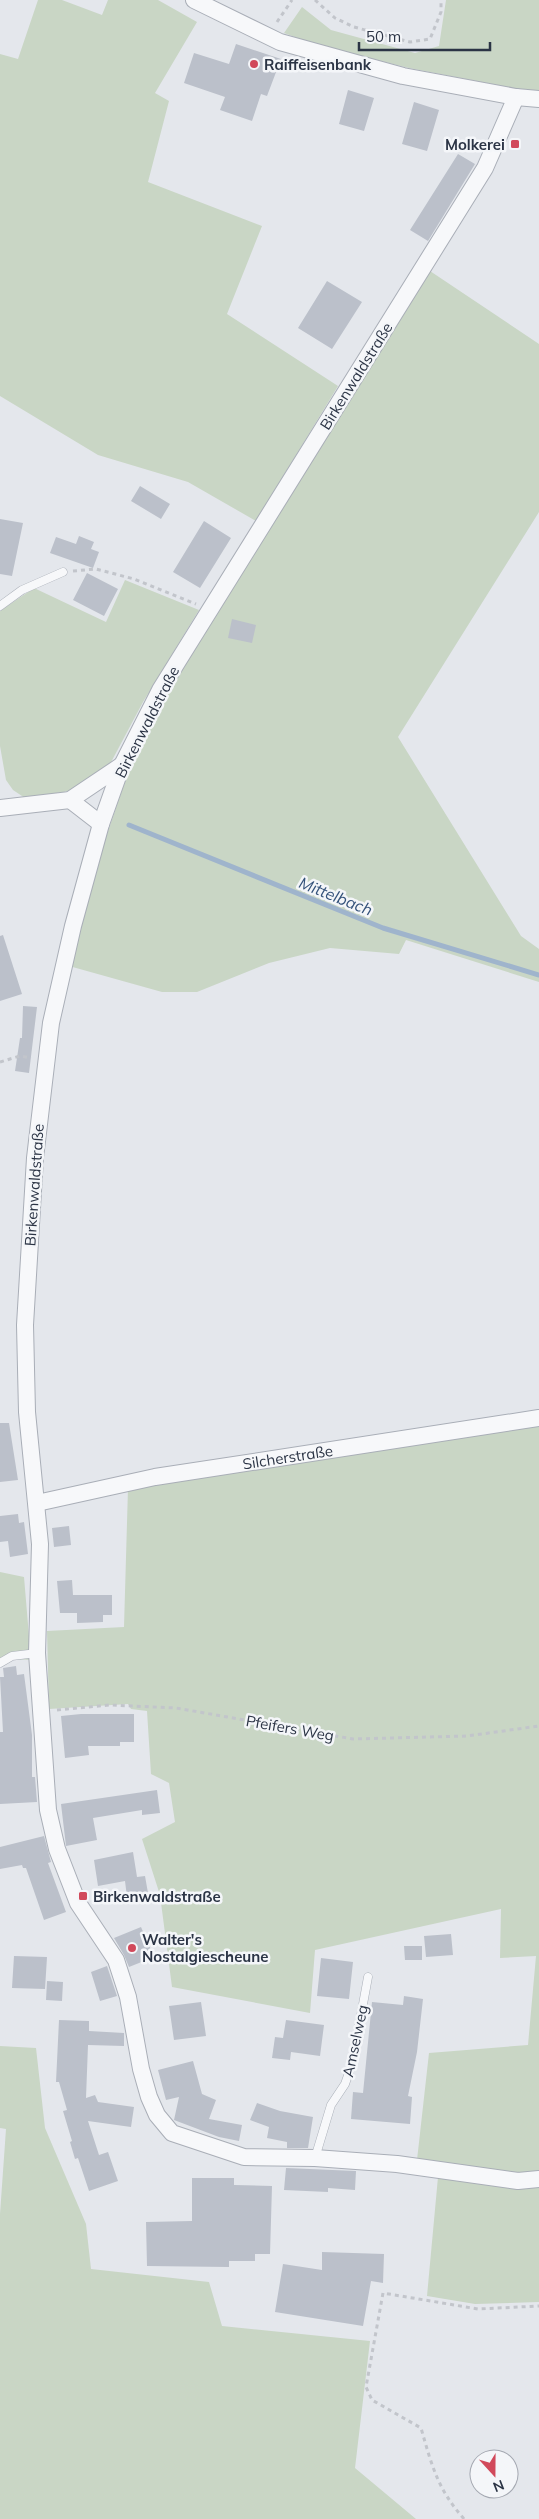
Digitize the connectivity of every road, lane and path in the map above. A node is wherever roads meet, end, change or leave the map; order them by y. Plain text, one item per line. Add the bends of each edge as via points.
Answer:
1 (194, 0) edge
2 (292, 0) edge
3 (315, 0) edge
4 (442, 0) edge
5 (267, 37) junction
6 (516, 97) junction
7 (539, 99) edge
8 (63, 572) joint
9 (0, 606) edge
10 (211, 610) junction
11 (122, 765) junction
12 (70, 800) junction
13 (0, 804) edge
14 (101, 824) junction
15 (46, 1059) junction
16 (0, 1062) edge
17 (539, 1418) edge
18 (38, 1502) junction
19 (37, 1653) junction
20 (0, 1663) edge
21 (42, 1712) junction
22 (539, 1726) edge
23 (368, 1977) dead end
24 (315, 2158) junction
25 (539, 2179) edge
26 (539, 2306) edge
27 (464, 2519) edge

1 - 5 street
2 - 5 path
3 - 4 path via 335,18 354,27 410,42 430,39
5 - 6 street via 403,76
6 - 7 street
6 - 10 street, Birkenwaldstraße via 485,168
8 - 9 lane via 22,590
8 - 10 path via 96,569 134,579
10 - 11 street, Birkenwaldstraße via 160,690
11 - 12 street
11 - 14 street, Birkenwaldstraße
12 - 13 street
12 - 14 street
14 - 15 street, Birkenwaldstraße via 73,926
15 - 16 path via 20,1056
15 - 18 street, Birkenwaldstraße via 35,1158 25,1325 27,1412
17 - 18 street, Silcherstraße via 155,1477
18 - 19 street, Birkenwaldstraße
19 - 20 lane via 12,1656
19 - 21 street, Birkenwaldstraße
21 - 22 path, Pfeifers Weg via 110,1705 176,1708 353,1739 467,1736
21 - 24 street, Birkenwaldstraße via 48,1810 57,1850 78,1902 116,1960 128,1997 141,2069 157,2115 172,2134 244,2157
23 - 24 lane, Amselweg via 352,2064 345,2084 331,2105
24 - 25 street, Birkenwaldstraße via 397,2164 518,2181
26 - 27 path via 478,2309 383,2293 366,2387 372,2400 421,2428 435,2478 450,2504

